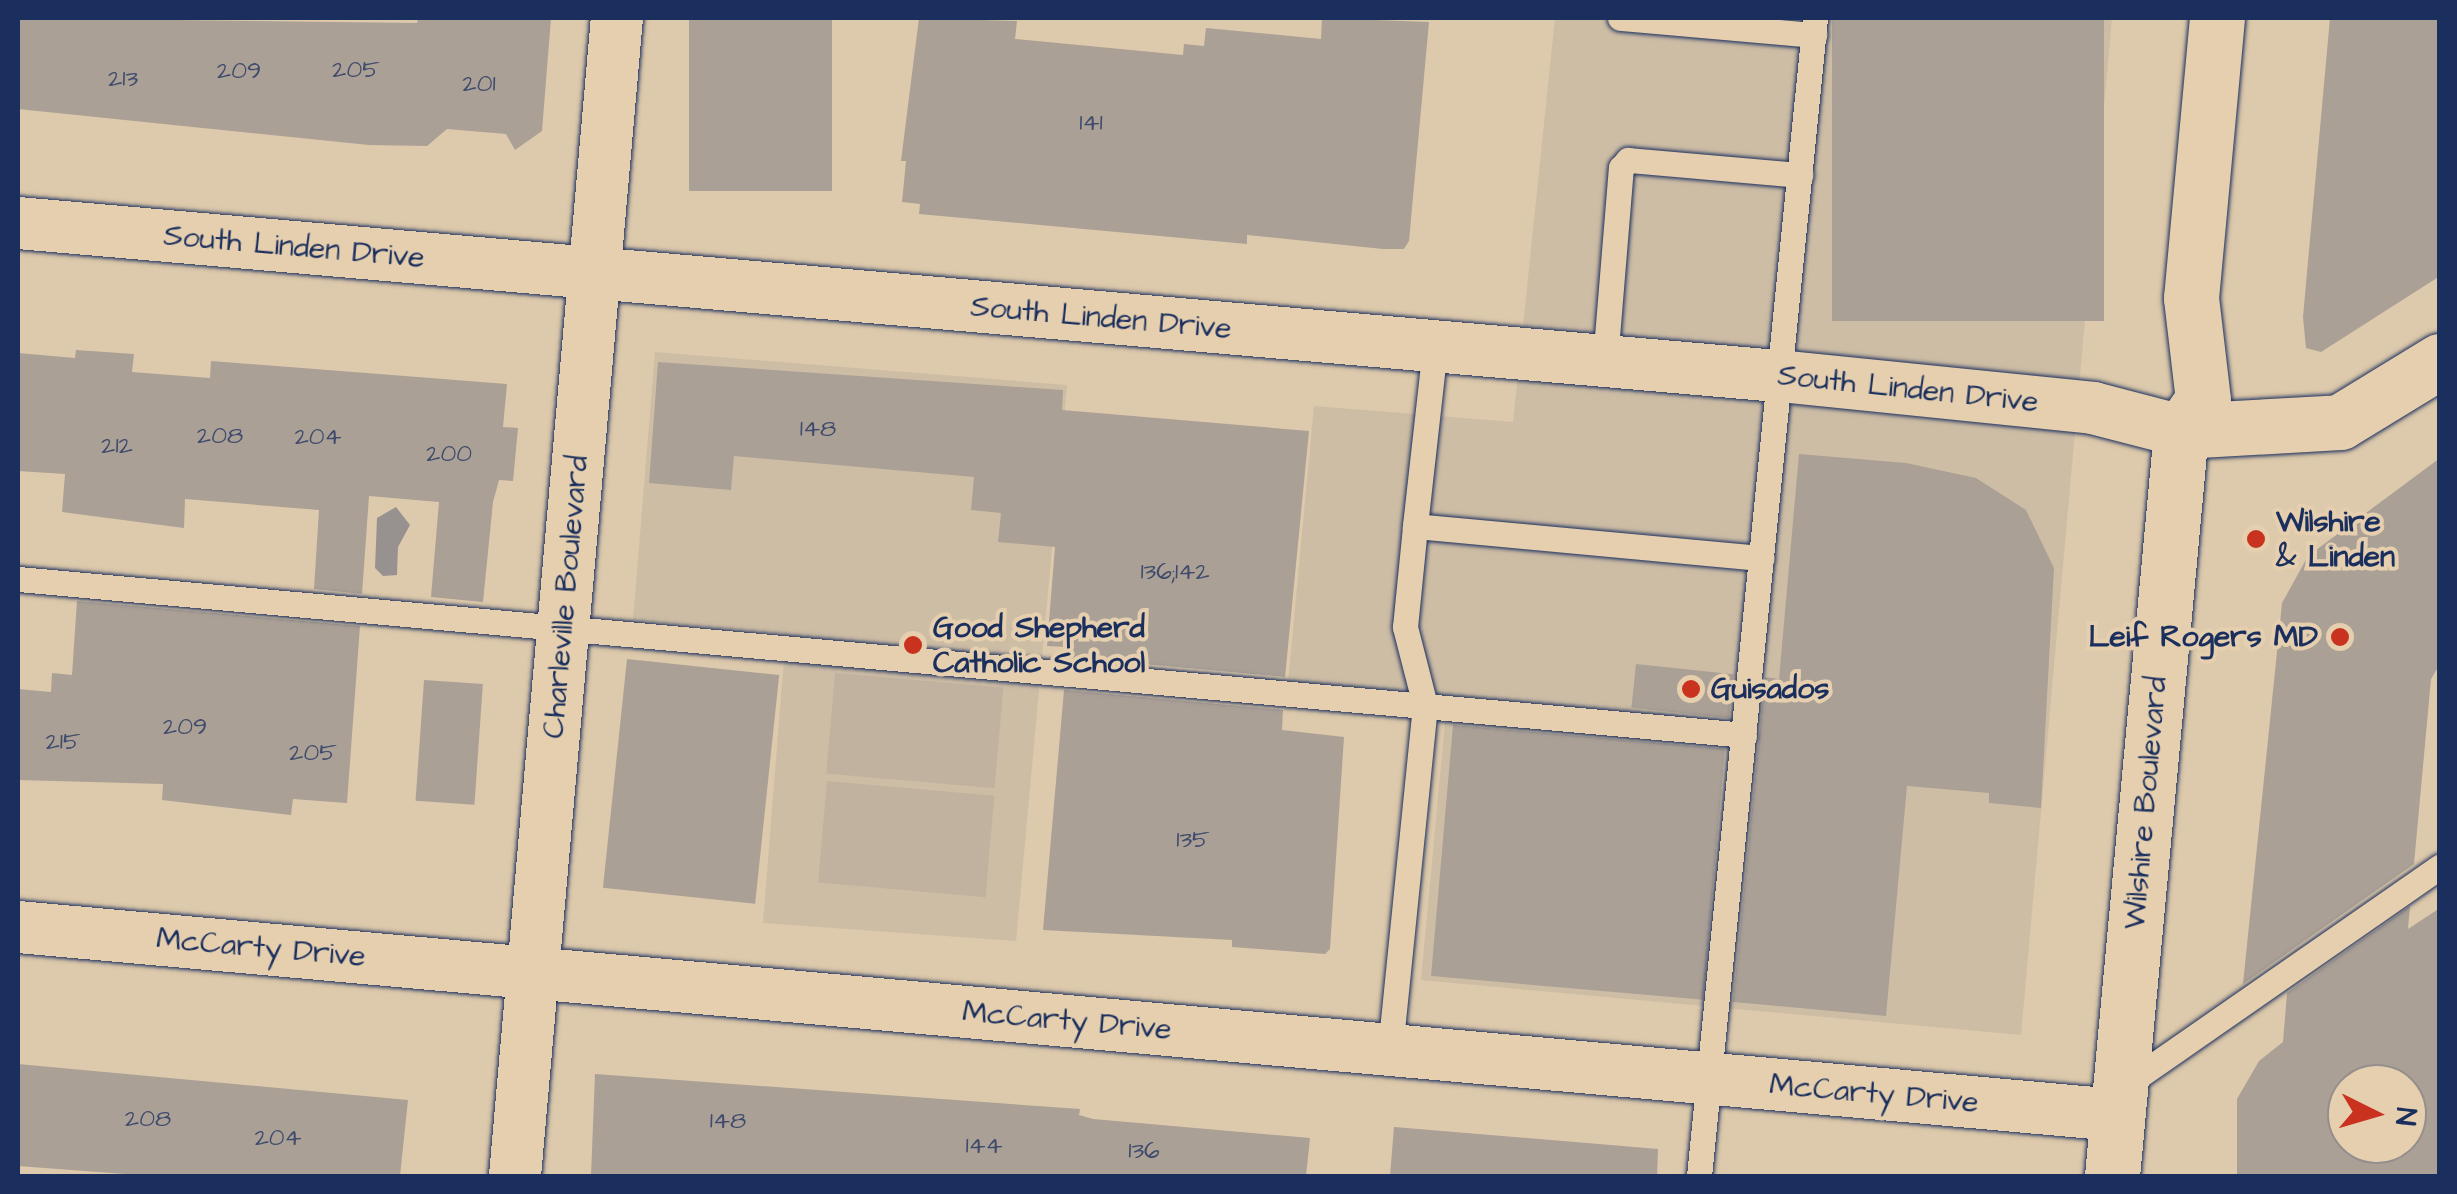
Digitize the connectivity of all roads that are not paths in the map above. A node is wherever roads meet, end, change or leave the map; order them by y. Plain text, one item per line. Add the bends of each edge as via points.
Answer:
1 (617, 18) edge
2 (1620, 18) edge
3 (2217, 18) edge
4 (1814, 26) edge
5 (1800, 175) junction
6 (18, 222) edge
7 (595, 274) junction
8 (1435, 346) junction
9 (2440, 360) edge
10 (1605, 362) junction
11 (1779, 376) junction
12 (2181, 431) junction
13 (1416, 526) junction
14 (1762, 558) junction
15 (18, 579) edge
16 (563, 628) junction
17 (1424, 705) junction
18 (1744, 735) junction
19 (2440, 866) edge
20 (18, 926) edge
21 (533, 974) junction
22 (1390, 1050) junction
23 (1710, 1079) junction
24 (2119, 1102) junction
25 (515, 1176) edge
26 (1699, 1176) edge
27 (2112, 1176) edge

1 - 7 street, Charleville Boulevard
2 - 4 lane
3 - 12 main road, Wilshire Boulevard via 2191,298 2203,400
4 - 5 lane
5 - 10 lane via 1628,160 1621,168
5 - 11 lane
6 - 7 street, South Linden Drive
7 - 8 street, South Linden Drive
7 - 16 street, Charleville Boulevard
8 - 10 street, South Linden Drive
8 - 13 lane
9 - 12 main road via 2340,422
10 - 11 street, South Linden Drive
11 - 12 street, South Linden Drive via 2093,408
11 - 14 lane
12 - 24 main road, Wilshire Boulevard
13 - 14 lane
13 - 17 lane via 1405,627
14 - 18 lane
15 - 16 lane
16 - 17 lane
16 - 21 street, Charleville Boulevard
17 - 18 lane
17 - 22 lane
18 - 23 lane
19 - 24 lane
20 - 21 street, McCarty Drive
21 - 22 street, McCarty Drive
21 - 25 street, Charleville Boulevard
22 - 23 street, McCarty Drive
23 - 24 street, McCarty Drive
23 - 26 lane
24 - 27 main road, Wilshire Boulevard

